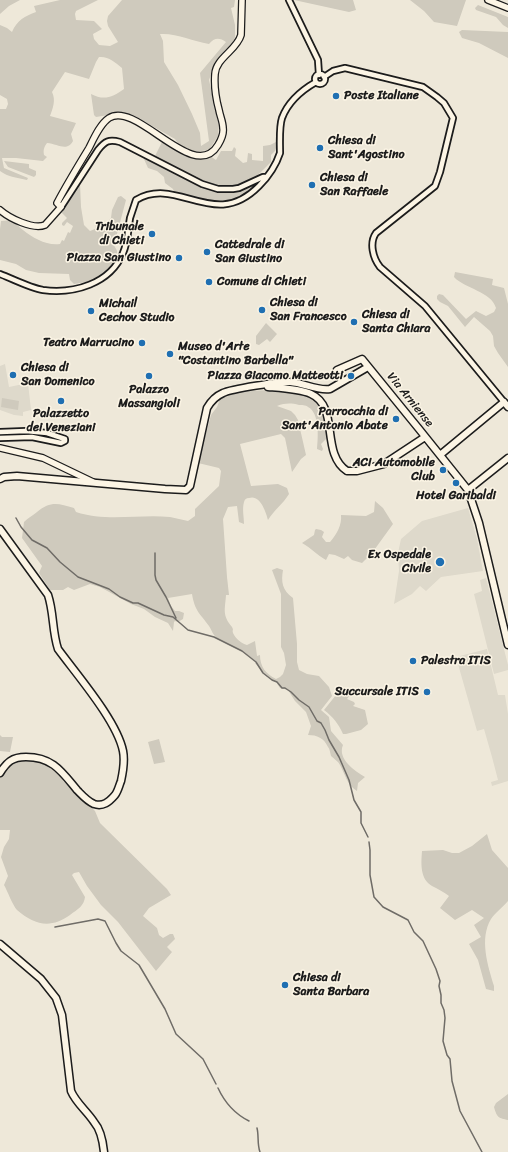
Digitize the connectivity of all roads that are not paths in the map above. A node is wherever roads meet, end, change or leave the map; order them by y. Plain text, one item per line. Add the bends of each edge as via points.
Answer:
1 (242, 0) edge
2 (289, 0) edge
3 (488, 0) edge
4 (508, 8) edge
5 (319, 75) junction
6 (324, 77) junction
7 (316, 82) junction
8 (266, 177) junction
9 (61, 207) junction
10 (0, 210) edge
11 (0, 274) edge
12 (368, 367) junction
13 (342, 382) junction
14 (258, 386) junction
15 (506, 404) edge
16 (0, 432) edge
17 (425, 437) junction
18 (0, 438) edge
19 (0, 448) edge
20 (440, 456) junction
21 (508, 458) edge
22 (0, 479) edge
23 (95, 483) junction
24 (468, 490) junction
25 (0, 529) edge
26 (508, 645) edge
27 (0, 773) edge
28 (0, 944) edge
29 (104, 1152) edge

1 - 9 main road via 241,35 219,63 215,74 224,128 215,150 204,156 193,155 143,125 119,115 114,116 101,127 64,188 57,203
2 - 5 street via 318,60
3 - 4 main road
5 - 6 street
5 - 7 street
6 - 7 street via 323,83
6 - 15 street via 345,68 423,87 444,103 452,118 435,186 376,233 372,244 380,267 425,306
7 - 8 street via 299,94 286,110 282,119 280,152
8 - 9 street via 233,189 218,189 202,184 120,142 109,141 98,150
8 - 11 street via 250,194 224,205 212,205 164,192 145,195 136,200 126,244 116,266 109,274 92,284 73,289 40,289
9 - 10 main road via 42,226 23,223
12 - 13 main road
12 - 13 main road, Via Arniense via 362,359 337,370
12 - 17 main road, Via Arniense
13 - 14 main road via 323,390 289,382
14 - 17 main road via 307,392 319,399 327,413 333,450 347,471 384,464
14 - 23 main road via 223,392 210,403 198,443 190,486 186,490
15 - 20 main road
16 - 18 street via 48,433 65,441 61,443 32,437
17 - 20 main road, Via Arniense
19 - 23 main road via 43,458
20 - 24 main road, Via Arniense
21 - 24 main road
22 - 23 main road via 17,476
24 - 26 main road via 479,523
25 - 27 main road via 48,596 58,649 104,711 116,732 123,751 124,764 117,792 106,803 94,804 82,796 56,766 43,759 13,758
28 - 29 main road via 41,979 56,998 62,1015 71,1091 95,1123 102,1137

